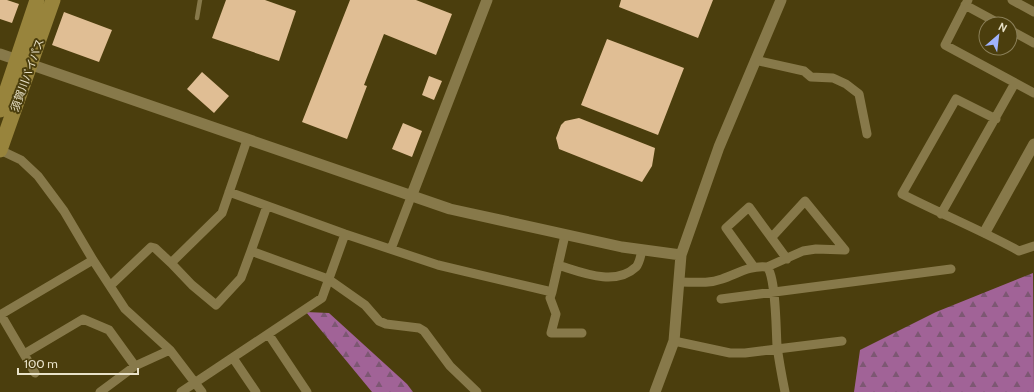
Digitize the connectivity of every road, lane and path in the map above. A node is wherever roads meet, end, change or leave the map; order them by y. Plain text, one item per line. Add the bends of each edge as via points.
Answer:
1 (37, 0) edge
2 (53, 0) edge
3 (200, 0) edge
4 (487, 0) edge
5 (781, 0) edge
6 (1012, 0) edge
7 (967, 3) edge
8 (1034, 12) edge
9 (987, 16) edge
10 (197, 18) dead end
11 (1018, 34) edge
12 (1034, 43) edge
13 (0, 54) edge
14 (16, 60) junction
15 (755, 60) junction
16 (31, 64) junction
17 (1015, 82) junction
18 (1034, 93) edge
19 (0, 110) edge
20 (996, 119) junction
21 (867, 134) dead end
22 (247, 140) junction
23 (1034, 144) edge
24 (0, 150) edge
25 (229, 192) junction
26 (411, 197) junction
27 (267, 206) junction
28 (941, 214) junction
29 (985, 232) junction
30 (345, 234) junction
31 (565, 235) junction
32 (772, 237) junction
33 (1033, 245) edge
34 (391, 249) junction
35 (642, 250) junction
36 (251, 251) junction
37 (680, 255) junction
38 (787, 259) junction
39 (93, 260) junction
40 (171, 263) junction
41 (558, 265) junction
42 (754, 267) junction
43 (767, 267) junction
44 (951, 269) dead end
45 (328, 279) junction
46 (679, 282) junction
47 (110, 286) junction
48 (552, 292) junction
49 (773, 293) junction
50 (721, 299) dead end
51 (0, 315) edge
52 (582, 333) dead end
53 (269, 335) junction
54 (842, 341) dead end
55 (674, 342) junction
56 (778, 348) junction
57 (170, 350) junction
58 (24, 354) junction
59 (233, 358) junction
60 (134, 366) junction
61 (35, 373) dead end
62 (195, 381) junction
63 (100, 392) edge
64 (181, 392) edge
65 (202, 392) edge
66 (256, 392) edge
67 (307, 392) edge
68 (477, 392) edge
69 (655, 392) edge
70 (785, 392) edge

1 - 14 highway, 須賀川バイパス
2 - 16 highway, 須賀川バイパス
3 - 10 lane
4 - 26 street
5 - 15 street
6 - 8 street
7 - 9 street
7 - 17 street via 945,45
11 - 12 street
13 - 14 street
14 - 16 street
14 - 19 highway, 須賀川バイパス
15 - 21 street via 804,71 811,77 833,78 846,84 859,94
15 - 37 street via 719,147
16 - 22 street
16 - 24 highway, 須賀川バイパス
17 - 18 street
17 - 20 street
20 - 28 street
20 - 28 street via 956,99 902,194
22 - 25 street
22 - 26 street
23 - 29 street
24 - 39 street via 21,160 38,176 64,211
25 - 27 street
25 - 40 street via 222,213
26 - 31 street via 450,209
26 - 34 street
27 - 30 street
27 - 36 street
28 - 29 street
29 - 33 street via 1019,251
30 - 34 street
30 - 45 street
31 - 35 street
31 - 41 street
32 - 38 street
32 - 38 street via 805,201 845,250 803,251
32 - 42 street via 749,208 726,228
34 - 48 street via 438,265
35 - 37 street
35 - 41 street via 637,266 625,274 602,277
36 - 40 street via 241,278 216,305
36 - 45 street
37 - 46 street
38 - 43 street
39 - 47 street
39 - 51 street
40 - 47 street via 151,247
41 - 48 street
42 - 43 street
42 - 46 street via 722,280 706,283
43 - 49 street via 770,271
44 - 49 street
45 - 53 street via 322,298
45 - 68 street via 365,305 379,321 424,331 450,366
46 - 55 street
47 - 57 street via 125,309
48 - 52 street via 550,298 556,314 551,333
49 - 50 street
49 - 56 street
51 - 58 street
53 - 59 street
53 - 67 street
54 - 56 street
55 - 56 street via 730,353
55 - 69 street
56 - 70 street
57 - 60 street
57 - 62 street
58 - 60 street via 83,319 109,330
58 - 61 street
59 - 62 street
59 - 66 street
60 - 63 street
62 - 64 street
62 - 65 street

